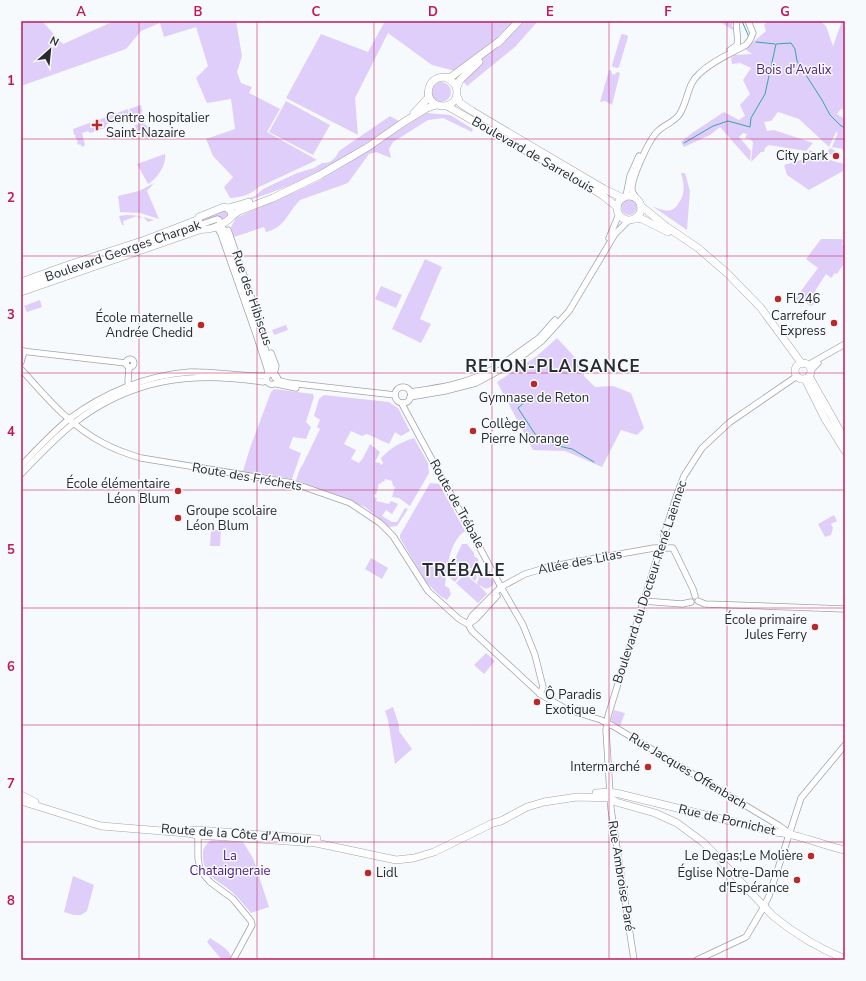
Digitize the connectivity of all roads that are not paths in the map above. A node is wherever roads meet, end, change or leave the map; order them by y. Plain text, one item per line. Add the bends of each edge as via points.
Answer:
1 (519, 21) edge
2 (737, 21) edge
3 (748, 21) edge
4 (501, 40) junction
5 (448, 78) junction
6 (457, 87) junction
7 (457, 96) junction
8 (429, 97) junction
9 (436, 105) junction
10 (447, 106) junction
11 (404, 122) junction
12 (289, 190) junction
13 (624, 197) junction
14 (636, 198) junction
15 (641, 206) junction
16 (228, 208) junction
17 (618, 211) junction
18 (232, 216) junction
19 (632, 219) junction
20 (199, 224) junction
21 (221, 225) junction
22 (21, 282) edge
23 (21, 287) edge
24 (21, 292) edge
25 (845, 344) edge
26 (23, 351) edge
27 (21, 362) edge
28 (21, 368) edge
29 (805, 370) junction
30 (797, 376) joint
31 (272, 377) junction
32 (130, 388) junction
33 (395, 395) junction
34 (410, 395) junction
35 (403, 403) junction
36 (72, 421) junction
37 (845, 440) edge
38 (845, 451) edge
39 (21, 466) edge
40 (21, 474) edge
41 (662, 549) junction
42 (501, 587) junction
43 (495, 598) junction
44 (508, 599) junction
45 (696, 599) junction
46 (644, 601) junction
47 (845, 609) edge
48 (468, 624) junction
49 (540, 694) junction
50 (606, 722) junction
51 (845, 745) edge
52 (21, 795) edge
53 (609, 795) junction
54 (21, 801) edge
55 (198, 833) junction
56 (790, 833) junction
57 (845, 850) edge
58 (764, 906) junction
59 (845, 959) edge
60 (233, 960) edge
61 (634, 960) edge
62 (697, 960) edge

1 - 4 main road
2 - 13 street via 738,44 693,76 676,115 656,129 649,138 630,176
3 - 14 street via 753,33 746,45 697,75 678,116 651,139 634,182 632,190
4 - 5 main road
4 - 6 main road via 460,80
5 - 6 main road
5 - 8 main road via 442,77 432,82 429,86
6 - 7 main road
7 - 10 main road via 453,103
7 - 13 main road, Boulevard de Sarrelouis via 460,103 472,111 604,189
8 - 9 main road
8 - 11 main road
9 - 10 main road
9 - 11 main road
10 - 17 main road, Boulevard de Sarrelouis via 583,183 602,195
11 - 12 main road via 368,147
12 - 16 main road
12 - 18 main road
13 - 14 main road
13 - 17 main road via 620,200
14 - 15 main road
15 - 19 main road via 640,213
15 - 29 main road via 698,248 728,274 771,321
16 - 18 main road
16 - 20 main road via 221,207 201,215
17 - 19 main road via 625,219
17 - 34 street via 612,233 565,310 539,338 511,360 473,379
18 - 21 main road
19 - 29 main road via 666,230 706,259 746,297
19 - 34 street via 615,234 569,311 542,341 513,363 476,383 445,391
20 - 21 main road via 207,229
20 - 22 main road, Boulevard Georges Charpak
20 - 23 street, Boulevard Georges Charpak
20 - 24 main road, Boulevard Georges Charpak
21 - 31 street, Rue des Hibiscus via 276,366
21 - 31 street, Rue des Hibiscus via 217,227
25 - 29 street
26 - 27 street
26 - 32 street via 128,365
28 - 36 street, Route des Fréchets via 46,397
29 - 30 main road via 796,373
29 - 37 main road
29 - 38 main road via 825,419
30 - 41 street, Boulevard du Docteur René Laënnec via 730,422 702,448 684,476 676,496
31 - 32 street via 189,372 164,376
31 - 33 street via 285,386
32 - 36 street via 107,396
33 - 34 street via 399,388 402,388 408,390
33 - 35 street via 399,402
34 - 35 street
35 - 42 street, Route de Trébale
36 - 39 street
36 - 40 street
36 - 48 street, Route des Fréchets via 103,444 140,458 293,483 350,503 380,523 393,536 428,591
41 - 42 street, Allée des Lilas via 654,548 545,568 525,574
41 - 45 street via 673,548
41 - 46 street, Boulevard du Docteur René Laënnec
42 - 43 street
42 - 44 street, Route de Trébale
42 - 48 street, Allée des Lilas via 472,616
43 - 44 street
43 - 48 street
44 - 49 street, Route de Trébale via 523,624 536,656 543,687
45 - 46 street via 691,598 690,602 682,604
45 - 47 street via 705,604
46 - 50 street, Boulevard du Docteur René Laënnec
48 - 49 street, Route des Fréchets via 472,631
49 - 50 street, Route des Fréchets via 566,709
50 - 53 street, Boulevard du Docteur René Laënnec
50 - 56 street, Rue Jacques Offenbach
51 - 56 street via 801,798
52 - 55 main road, Route de la Côte d'Amour via 81,819 101,824
53 - 55 main road, Route de la Côte d'Amour via 566,796 538,802 432,851 411,856 384,855 330,844 318,839
53 - 55 main road, Route de la Côte d'Amour via 567,798 527,807 434,852 396,860 316,843
53 - 56 main road, Rue de Pornichet via 775,832
53 - 58 main road via 616,802 661,815 688,830 710,849
53 - 61 street, Rue Ambroise Paré
54 - 55 main road, Route de la Côte d'Amour via 101,826
55 - 60 street via 198,864 204,876 233,899 251,921 252,925
56 - 57 main road, Rue de Pornichet
56 - 58 street
58 - 59 main road via 800,936
58 - 62 street via 746,937

